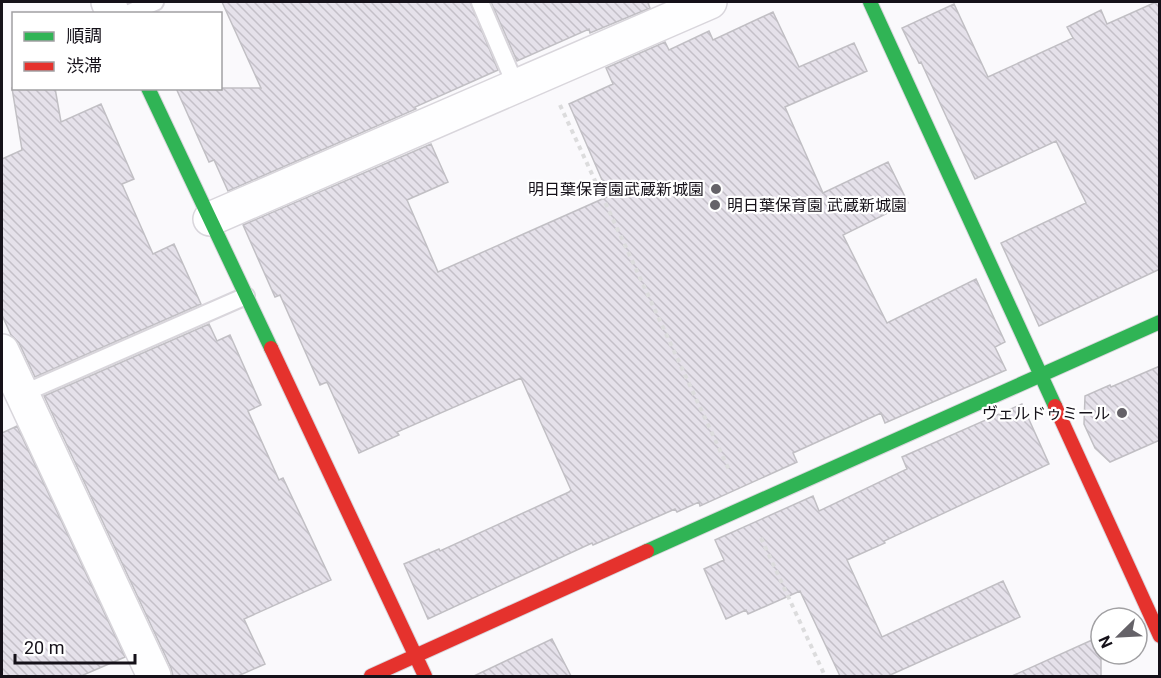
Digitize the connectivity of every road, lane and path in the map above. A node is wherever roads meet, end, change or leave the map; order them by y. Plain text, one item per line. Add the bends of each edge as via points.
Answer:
1 (155, 2) edge
2 (480, 2) edge
3 (710, 2) edge
4 (870, 2) edge
5 (132, 12) edge
6 (545, 73) junction
7 (516, 86) junction
8 (149, 90) edge
9 (210, 219) junction
10 (246, 296) junction
11 (1160, 322) edge
12 (2, 351) edge
13 (1039, 375) junction
14 (22, 394) junction
15 (745, 506) junction
16 (1160, 636) edge
17 (416, 657) junction
18 (154, 676) edge
19 (372, 676) edge
20 (426, 676) edge
21 (825, 676) edge

1 - 5 lane
2 - 7 lane
3 - 6 street
4 - 13 street
6 - 7 street
6 - 15 path
7 - 9 street
8 - 9 street
9 - 10 street
10 - 14 lane
10 - 17 street
11 - 13 street
12 - 14 street
13 - 15 street
13 - 16 street
14 - 18 street
15 - 17 street
15 - 21 path
17 - 19 street
17 - 20 street

